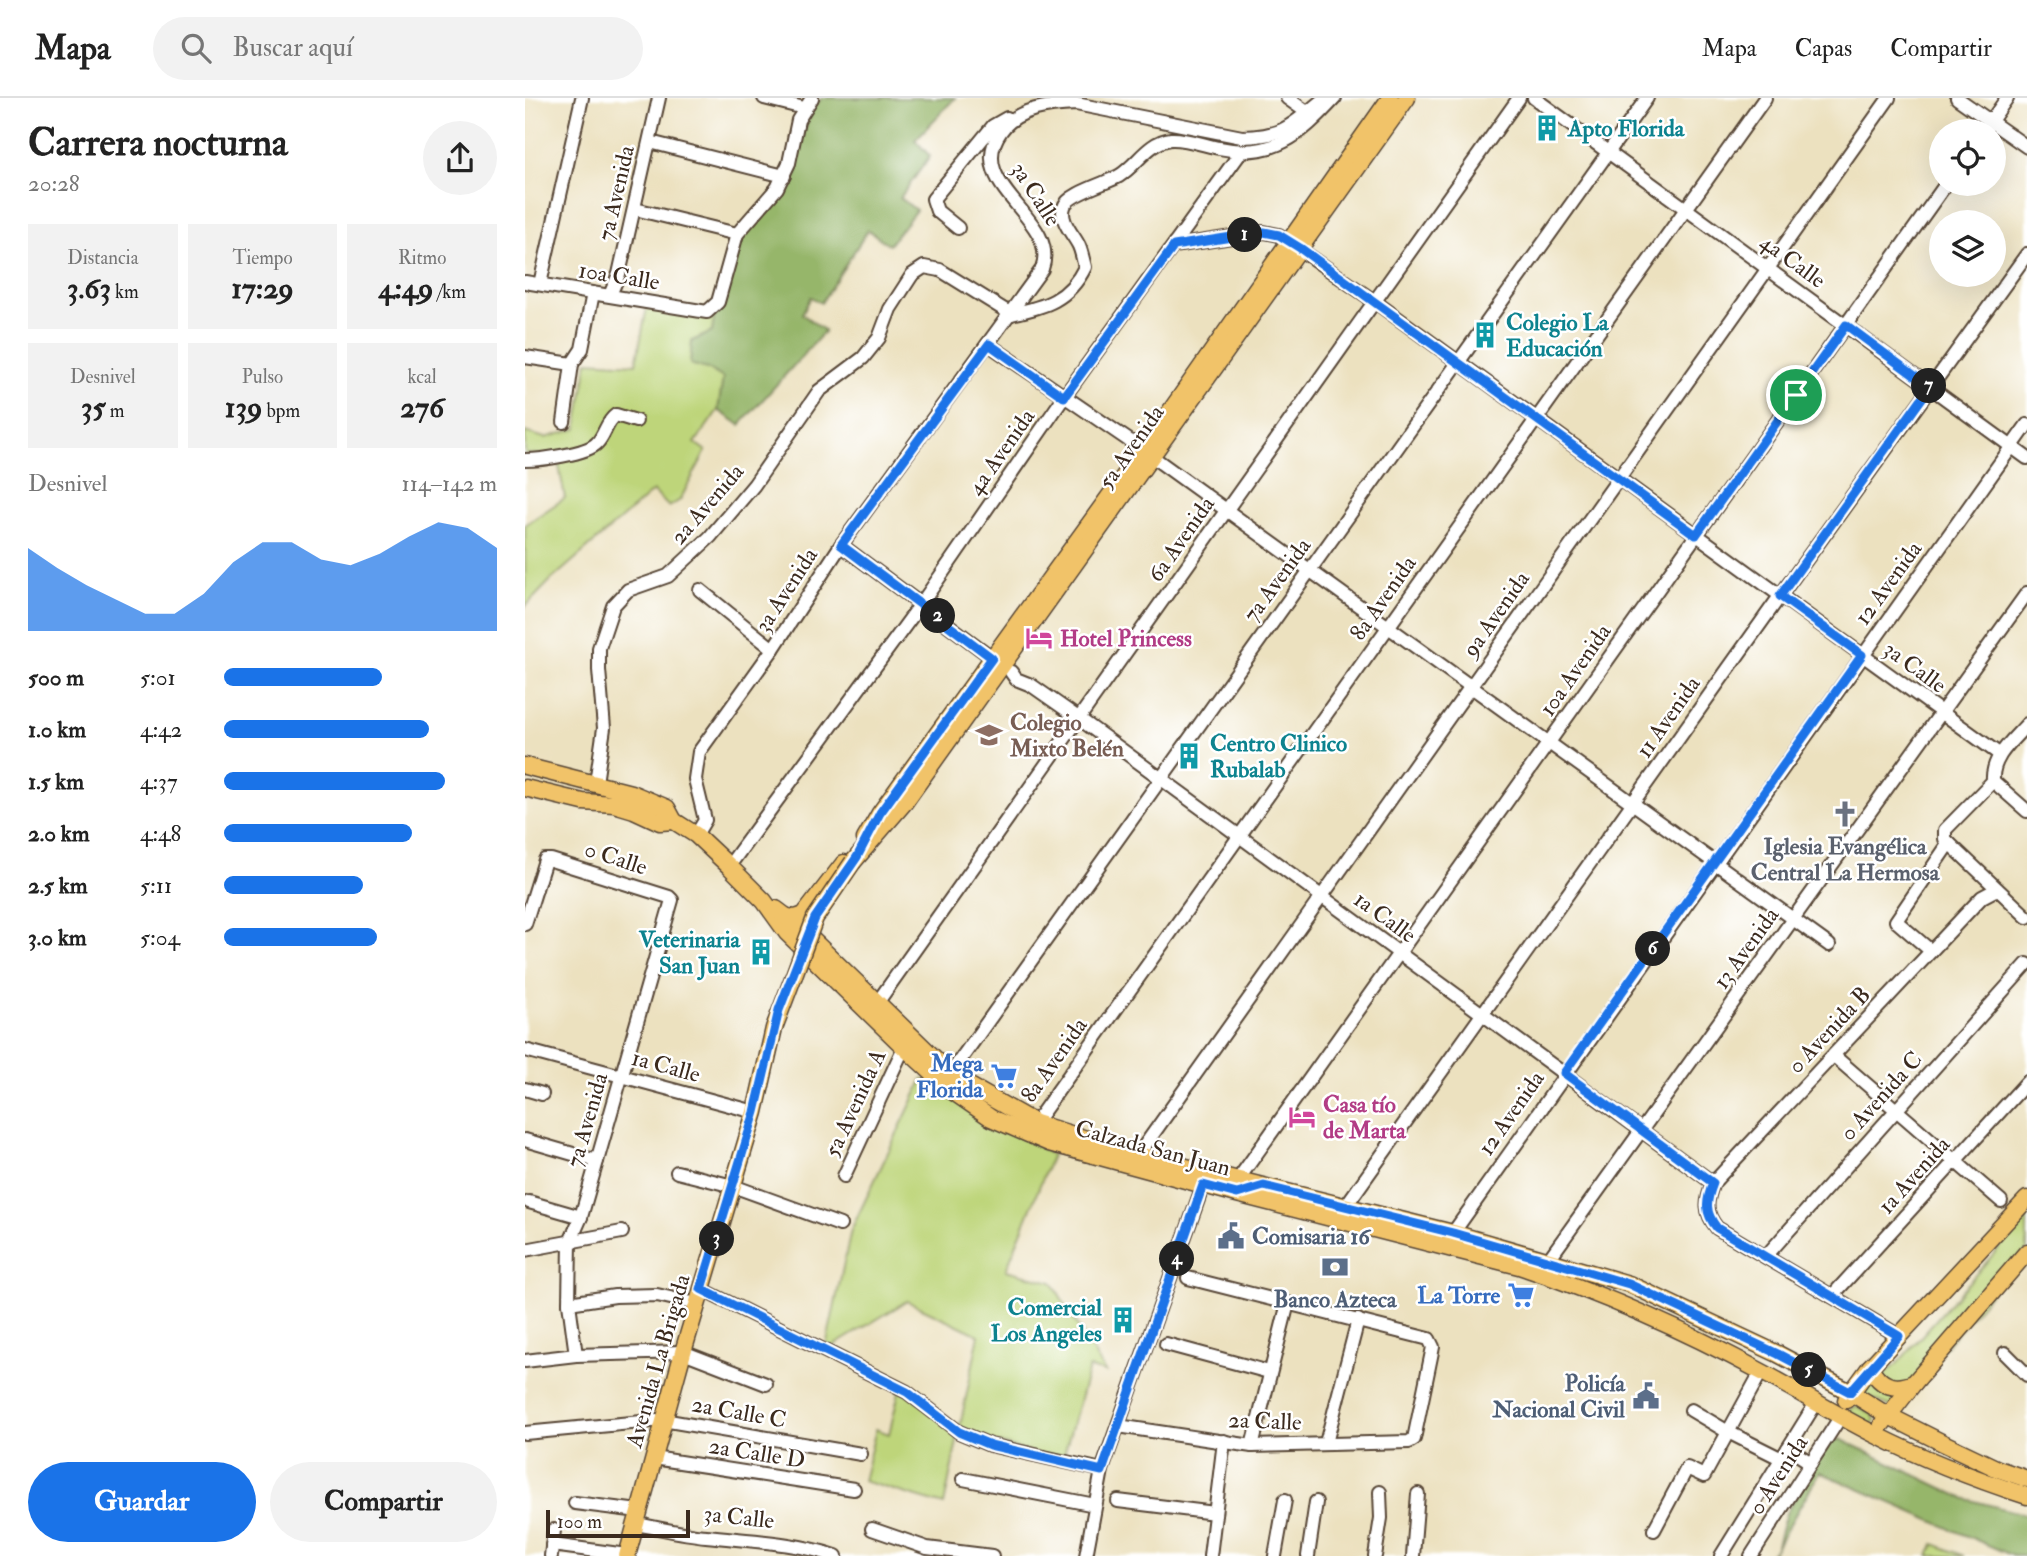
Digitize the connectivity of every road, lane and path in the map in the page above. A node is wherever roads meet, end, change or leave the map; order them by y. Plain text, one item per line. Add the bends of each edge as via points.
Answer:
1 (582, 98) edge
2 (659, 98) edge
3 (764, 98) edge
4 (1287, 98) edge
5 (1325, 98) edge
6 (1335, 98) edge
7 (1390, 98) edge
8 (1406, 98) edge
9 (1519, 98) edge
10 (1534, 98) edge
11 (1647, 98) edge
12 (1765, 98) edge
13 (1889, 98) edge
14 (1957, 98) edge
15 (2007, 98) edge
16 (808, 103) edge
17 (1026, 113) junction
18 (1308, 113) junction
19 (1980, 119) edge
20 (1992, 119) edge
21 (2006, 136) edge
22 (650, 142) junction
23 (2027, 147) edge
24 (1241, 152) junction
25 (1608, 152) junction
26 (783, 176) junction
27 (1937, 196) edge
28 (635, 209) junction
29 (1686, 209) junction
30 (958, 228) dead end
31 (737, 234) junction
32 (1294, 245) junction
33 (1174, 246) junction
34 (2027, 254) edge
35 (1768, 268) junction
36 (525, 282) edge
37 (540, 284) junction
38 (593, 293) junction
39 (610, 295) junction
40 (1374, 301) junction
41 (1011, 314) junction
42 (1846, 325) junction
43 (989, 344) junction
44 (525, 357) edge
45 (1458, 362) junction
46 (572, 364) junction
47 (1930, 387) junction
48 (1064, 397) junction
49 (1536, 419) junction
50 (636, 421) dead end
51 (564, 422) dead end
52 (2027, 425) edge
53 (2011, 446) junction
54 (1148, 453) junction
55 (2027, 458) edge
56 (525, 460) edge
57 (1619, 479) junction
58 (1226, 510) junction
59 (1696, 535) junction
60 (841, 545) junction
61 (1310, 570) junction
62 (700, 590) dead end
63 (2027, 593) edge
64 (1780, 596) junction
65 (921, 604) junction
66 (1388, 627) junction
67 (772, 649) junction
68 (1862, 655) junction
69 (1002, 665) junction
70 (1471, 687) junction
71 (1941, 712) junction
72 (1080, 720) junction
73 (2027, 724) edge
74 (1549, 743) junction
75 (1999, 754) junction
76 (525, 766) edge
77 (525, 779) edge
78 (1161, 779) junction
79 (1993, 781) junction
80 (596, 783) junction
81 (525, 788) edge
82 (598, 803) junction
83 (1632, 803) junction
84 (2027, 811) edge
85 (885, 817) junction
86 (674, 821) junction
87 (696, 835) junction
88 (1239, 836) junction
89 (1949, 843) junction
90 (1715, 862) junction
91 (729, 866) junction
92 (1997, 889) junction
93 (1322, 897) junction
94 (672, 900) joint
95 (764, 901) junction
96 (787, 917) junction
97 (2027, 917) edge
98 (1793, 919) junction
99 (525, 924) edge
100 (814, 941) junction
101 (1829, 945) dead end
102 (1931, 951) junction
103 (1399, 953) junction
104 (2027, 964) edge
105 (793, 978) joint
106 (877, 1003) junction
107 (1482, 1014) junction
108 (904, 1047) junction
109 (525, 1049) edge
110 (1834, 1056) junction
111 (1564, 1073) junction
112 (621, 1076) junction
113 (2027, 1082) edge
114 (953, 1084) junction
115 (525, 1089) edge
116 (542, 1094) dead end
117 (1896, 1111) junction
118 (755, 1112) junction
119 (1035, 1123) junction
120 (1641, 1130) junction
121 (525, 1140) edge
122 (1138, 1155) junction
123 (597, 1161) junction
124 (1954, 1162) junction
125 (677, 1172) dead end
126 (844, 1176) dead end
127 (1205, 1179) junction
128 (1713, 1183) junction
129 (733, 1186) junction
130 (1237, 1187) junction
131 (2027, 1199) edge
132 (2001, 1201) dead end
133 (529, 1202) dead end
134 (1345, 1206) junction
135 (581, 1217) junction
136 (840, 1225) dead end
137 (622, 1232) dead end
138 (1451, 1240) junction
139 (569, 1242) junction
140 (525, 1250) edge
141 (2027, 1252) edge
142 (1766, 1256) junction
143 (1549, 1259) junction
144 (1188, 1278) dead end
145 (1567, 1283) junction
146 (1629, 1284) junction
147 (1832, 1296) junction
148 (699, 1297) junction
149 (569, 1303) junction
150 (1288, 1303) junction
151 (1358, 1320) junction
152 (1899, 1336) junction
153 (1166, 1344) dead end
154 (683, 1352) junction
155 (2005, 1353) dead end
156 (576, 1355) junction
157 (525, 1362) edge
158 (1870, 1367) junction
159 (1269, 1372) junction
160 (1761, 1372) junction
161 (2027, 1375) edge
162 (1914, 1383) junction
163 (766, 1384) dead end
164 (1850, 1392) junction
165 (1816, 1403) junction
166 (1691, 1410) dead end
167 (1887, 1415) junction
168 (1841, 1416) junction
169 (663, 1420) junction
170 (1118, 1426) junction
171 (1728, 1432) junction
172 (525, 1433) edge
173 (1875, 1434) junction
174 (1224, 1441) junction
175 (1326, 1443) junction
176 (1252, 1446) junction
177 (861, 1454) dead end
178 (1785, 1454) junction
179 (653, 1458) junction
180 (1811, 1463) junction
181 (1102, 1471) junction
182 (963, 1479) dead end
183 (2027, 1479) edge
184 (854, 1489) dead end
185 (1380, 1492) dead end
186 (1418, 1494) dead end
187 (2027, 1496) edge
188 (1285, 1500) dead end
189 (1118, 1501) dead end
190 (1316, 1502) dead end
191 (575, 1503) dead end
192 (1095, 1505) junction
193 (1215, 1513) junction
194 (638, 1517) junction
195 (872, 1529) dead end
196 (554, 1530) dead end
197 (1654, 1530) dead end
198 (552, 1551) edge
199 (927, 1552) edge
200 (627, 1555) edge
201 (837, 1556) edge
202 (992, 1556) edge
203 (1086, 1556) edge
204 (1210, 1556) edge
205 (1275, 1556) edge
206 (1308, 1556) edge
207 (1375, 1556) edge
208 (1413, 1556) edge
209 (1721, 1556) edge
210 (1751, 1556) edge

1 - 37 street
2 - 22 street, 7a Avenida
3 - 16 street
4 - 18 street
5 - 18 street
6 - 24 street via 1287,141
7 - 32 main road, 5a Avenida
8 - 32 main road, 5a Avenida
9 - 40 street, 6a Avenida
10 - 25 street, 4a Calle
11 - 25 street, 7a Avenida
12 - 29 street, 8a Avenida
13 - 35 street, 9a Avenida
14 - 19 street
15 - 20 street
16 - 26 street via 798,120
17 - 18 street, 3a Calle via 1050,105 1076,104 1242,137 1284,131
17 - 30 street via 1018,112 993,126 935,195 934,208
17 - 41 street, 3a Calle via 1005,126 991,149 1003,188 1043,240 1047,257
21 - 23 street
22 - 26 street
22 - 28 street, 7a Avenida
24 - 33 street, 4a Avenida
24 - 41 street via 1174,139 1161,141 1120,175 1069,199 1063,207 1064,219 1085,267 1076,286 1037,309
25 - 29 street, 4a Calle
25 - 45 street, 7a Avenida
26 - 31 street
27 - 42 street, 10a Avenida
28 - 31 street
28 - 39 street, 7a Avenida
29 - 35 street, 4a Calle
29 - 49 street, 8a Avenida
31 - 39 street, 10a Calle via 718,302 707,312
32 - 33 street, 3a Calle via 1264,232
32 - 40 street, 3a Calle
32 - 54 main road, 5a Avenida
33 - 48 street, 4a Avenida
34 - 47 street, 11 Avenida
35 - 42 street, 4a Calle
35 - 57 street, 9a Avenida
36 - 37 street, 10a Calle
37 - 38 street, 10a Calle
38 - 39 street, 10a Calle
38 - 46 street via 582,349
40 - 45 street, 3a Calle
40 - 58 street, 6a Avenida
41 - 43 street, 3a Avenida
41 - 80 street, 2a Avenida via 940,270 925,268 912,275 890,309 879,338 863,358 818,391 754,485 710,537 668,576 628,590 613,606 599,648 604,728
42 - 47 street, 4a Calle
42 - 59 street, 10a Avenida
43 - 48 street
43 - 60 street, 3a Avenida
44 - 46 street
45 - 49 street, 3a Calle
45 - 61 street, 7a Avenida
46 - 51 street
47 - 53 street, 4a Calle
47 - 64 street, 11 Avenida
48 - 54 street
48 - 65 street, 4a Avenida
49 - 57 street, 3a Calle
49 - 66 street, 8a Avenida
50 - 56 street via 616,415 592,447
52 - 53 street, 12 Avenida
53 - 55 street, 4a Calle
53 - 68 street, 12 Avenida
54 - 58 street
54 - 69 main road, 5a Avenida
57 - 59 street, 3a Calle
57 - 70 street, 9a Avenida
58 - 61 street
58 - 72 street, 6a Avenida
59 - 64 street, 3a Calle
59 - 74 street, 10a Avenida
60 - 65 street, 1a Calle
60 - 67 street, 3a Avenida
61 - 66 street
61 - 78 street, 7a Avenida
62 - 67 street
63 - 71 street, 13 Avenida
64 - 68 street, 3a Calle
64 - 83 street, 11 Avenida
65 - 69 street, 1a Calle
65 - 91 street, 4a Avenida
66 - 70 street
66 - 88 street, 8a Avenida
67 - 87 street, 3a Avenida via 699,752 695,779 705,820
68 - 71 street, 3a Calle
68 - 90 street, 12 Avenida
69 - 72 street, 1a Calle
69 - 85 main road, 5a Avenida
70 - 74 street
70 - 93 street, 9a Avenida
71 - 75 street, 3a Calle
71 - 98 street, 13 Avenida
72 - 78 street, 1a Calle
72 - 106 street, 6a Avenida
73 - 75 street
74 - 83 street
74 - 103 street, 10a Avenida
75 - 79 street
76 - 80 main road, Calzada San Juan
77 - 82 main road via 586,794
78 - 88 street, 1a Calle
78 - 114 street, 7a Avenida via 958,1063
79 - 84 street
79 - 89 street via 1945,830
80 - 86 main road, Calzada San Juan via 667,808
81 - 82 main road, Calzada San Juan
82 - 86 main road, Calzada San Juan via 634,810 660,822
83 - 90 street
83 - 107 street, 11 Avenida
85 - 96 main road, 5a Avenida via 804,915
85 - 100 main road, 5a Avenida via 828,902 815,927
85 - 105 main road, 5a Avenida, bridge via 821,906
86 - 87 main road, Calzada San Juan
87 - 91 main road, Calzada San Juan
88 - 93 street, 1a Calle
88 - 119 street, 8a Avenida
89 - 92 street
89 - 102 street via 1896,921
90 - 98 street
90 - 111 street, 12 Avenida
91 - 95 main road, Calzada San Juan
92 - 97 street
92 - 102 street, 0 Avenida B via 1982,897
93 - 103 street, 1a Calle
93 - 122 street, 9a Avenida
94 - 99 street, 0 Calle via 545,860
94 - 112 street, 7a Avenida
95 - 96 main road, Calzada San Juan
95 - 108 main road, Calzada San Juan via 787,933
96 - 100 main road, Calzada San Juan
98 - 101 street
98 - 120 street, 13 Avenida
100 - 106 main road, Calzada San Juan
102 - 110 street, 0 Avenida B
103 - 107 street, 1a Calle
103 - 130 street, 10a Avenida
104 - 117 street, 0 Avenida C
105 - 118 main road, Avenida La Brigada via 774,1028
106 - 114 main road, Calzada San Juan
107 - 111 street, 1a Calle
107 - 134 street, 11 Avenida
108 - 114 main road, Calzada San Juan
108 - 126 street, 5a Avenida A
109 - 112 street, 1a Calle
110 - 117 street
110 - 128 street, 0 Avenida B
111 - 120 street, 1a Calle
111 - 138 street, 12 Avenida
112 - 118 street, 1a Calle
112 - 123 street, 7a Avenida
113 - 124 street, 1a Avenida
114 - 119 main road, Calzada San Juan
114 - 127 main road, Calzada San Juan via 991,1118 1049,1143
115 - 116 street
117 - 124 street
117 - 142 street, 0 Avenida C
118 - 129 main road, Avenida La Brigada
119 - 122 main road, Calzada San Juan
120 - 128 street, 1a Calle
120 - 143 street, 13 Avenida
121 - 123 street
122 - 127 main road, Calzada San Juan
123 - 135 street, 7a Avenida
124 - 132 street
124 - 147 street, 1a Avenida
125 - 129 street
127 - 130 main road, Calzada San Juan
127 - 170 street
128 - 142 street, 0 Avenida B via 1706,1210 1717,1228
129 - 136 street
129 - 148 main road, Avenida La Brigada
130 - 134 main road, Calzada San Juan via 1264,1186
130 - 138 main road, Calzada San Juan
131 - 152 main road
133 - 135 street
134 - 138 main road, Calzada San Juan
135 - 139 street, 7a Avenida
137 - 139 street
138 - 143 main road, Calzada San Juan
138 - 145 main road, Calzada San Juan
139 - 140 street
139 - 149 street, 7a Avenida
141 - 162 main road
142 - 147 street
143 - 146 main road, Calzada San Juan
144 - 150 street
145 - 146 main road via 1577,1277 1614,1287
145 - 160 main road, Calzada San Juan via 1636,1310
146 - 164 main road, Calzada San Juan
147 - 152 street
148 - 149 street via 615,1296
148 - 154 main road, Avenida La Brigada
148 - 181 street via 907,1392 959,1432 990,1445
149 - 156 street, 7a Avenida
150 - 151 street
150 - 159 street
151 - 175 street
151 - 175 street, 2a Calle via 1432,1342 1414,1439
152 - 158 main road
153 - 159 street
154 - 156 street
154 - 163 street
154 - 169 main road, Avenida La Brigada
155 - 161 street
156 - 157 street
158 - 162 main road via 1883,1384 1904,1387
158 - 164 main road
159 - 176 street
160 - 165 main road, Calzada San Juan
160 - 171 street
162 - 167 main road
164 - 167 main road, Calzada San Juan
164 - 168 main road
165 - 168 main road, Calzada San Juan
165 - 178 street
166 - 171 street
167 - 173 main road
167 - 183 main road, Calzada San Juan
168 - 173 main road, Calzada San Juan
168 - 180 street, 0 Avenida
169 - 172 street, 2a Calle C
169 - 177 street, 2a Calle C
169 - 179 main road, Avenida La Brigada
170 - 174 street, 2a Calle
170 - 181 street
171 - 178 street
171 - 197 street via 1705,1476 1687,1468
173 - 187 main road, Calzada San Juan via 1949,1468
174 - 176 street, 2a Calle
174 - 193 street
175 - 176 street, 2a Calle
178 - 180 street
178 - 209 street
179 - 184 street, 2a Calle D
179 - 194 main road, Avenida La Brigada
180 - 210 street, 0 Avenida
181 - 192 street
182 - 192 street
185 - 207 street
186 - 208 street
188 - 205 street
189 - 193 street
190 - 206 street
191 - 194 street, 3a Calle
192 - 203 street
193 - 204 street
194 - 200 main road, Avenida La Brigada
194 - 201 street, 3a Calle via 703,1536 786,1543
195 - 199 street
196 - 198 street
198 - 200 street
199 - 202 street

